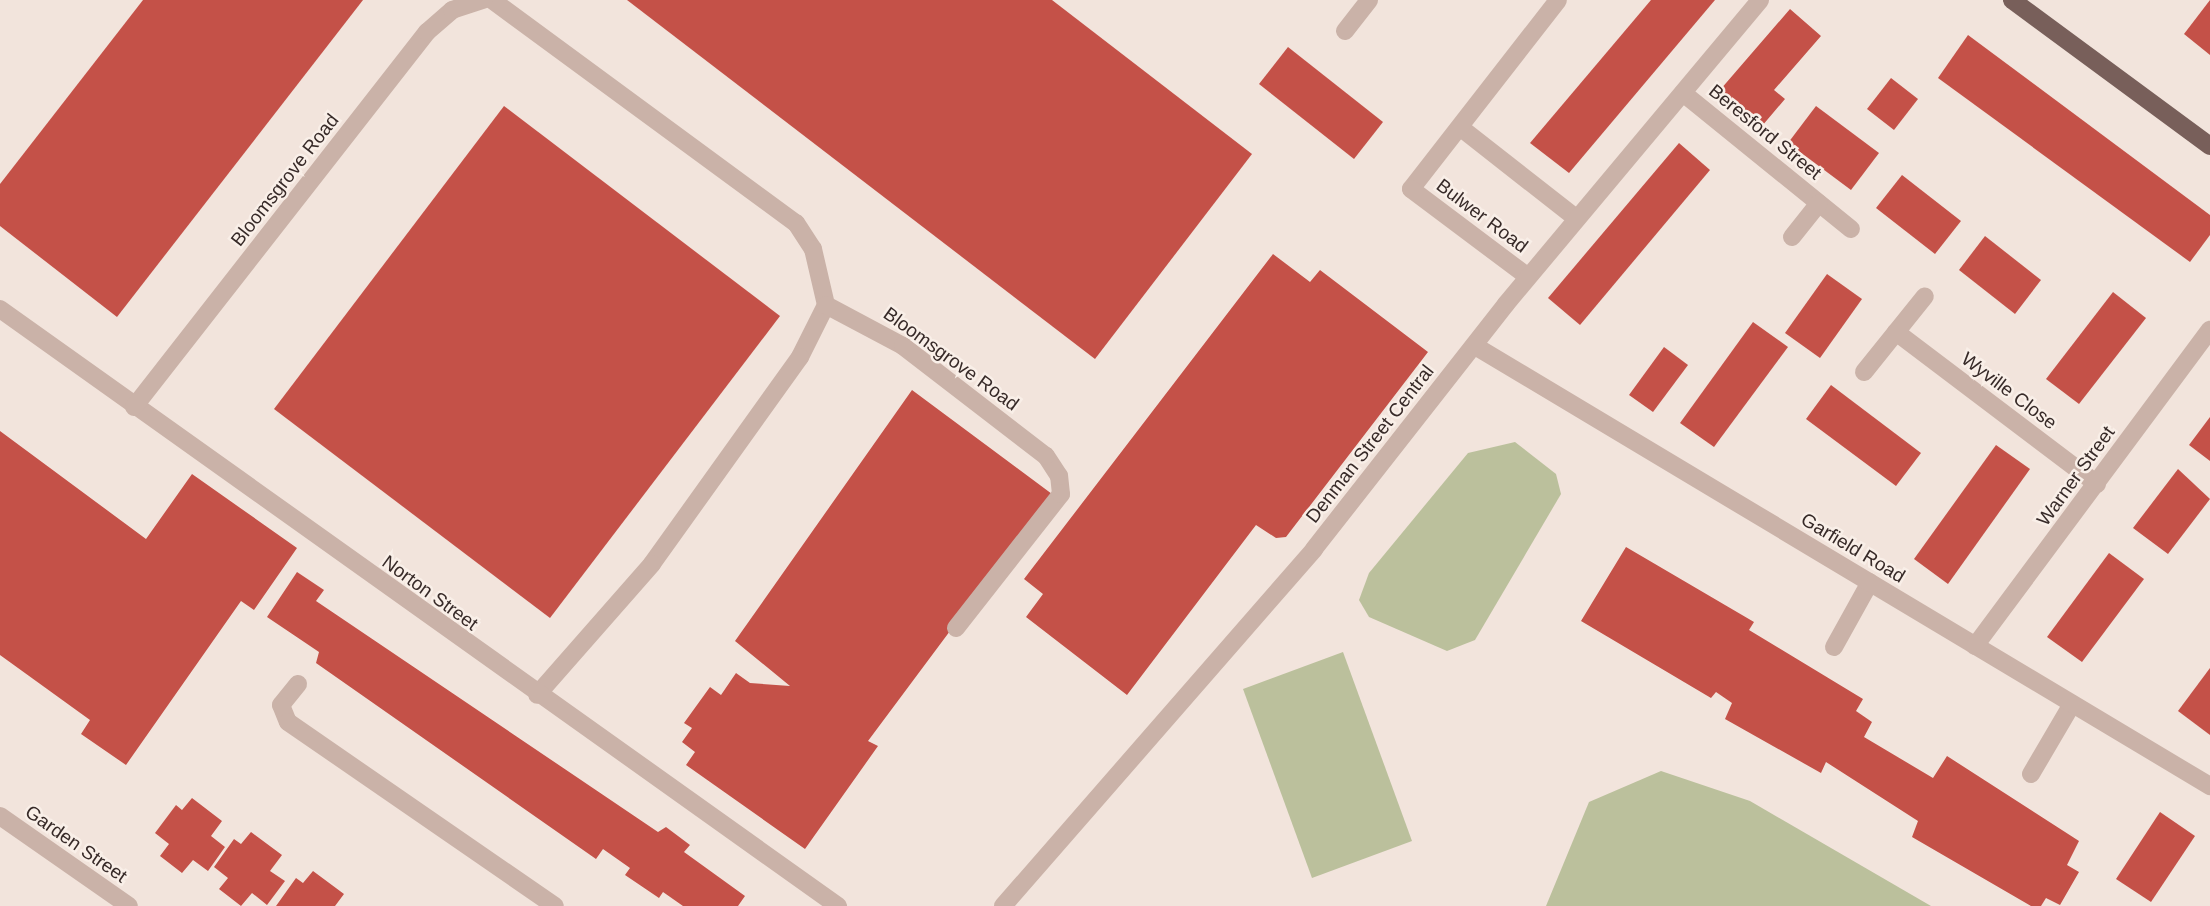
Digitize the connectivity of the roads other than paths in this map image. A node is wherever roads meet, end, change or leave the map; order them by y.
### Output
1 (483, 0) edge
2 (492, 0) edge
3 (1369, 0) edge
4 (1558, 0) edge
5 (1760, 0) edge
6 (2011, 0) edge
7 (1345, 31) dead end
8 (1683, 93) junction
9 (1461, 128) junction
10 (2210, 146) edge
11 (1819, 203) junction
12 (1577, 219) junction
13 (1851, 229) dead end
14 (1792, 237) dead end
15 (1528, 277) junction
16 (1925, 296) dead end
17 (826, 305) junction
18 (0, 309) edge
19 (2210, 330) edge
20 (1896, 332) junction
21 (1475, 346) junction
22 (1864, 372) dead end
23 (134, 407) junction
24 (2097, 484) junction
25 (1870, 582) junction
26 (956, 628) dead end
27 (1975, 646) junction
28 (1834, 647) dead end
29 (298, 684) dead end
30 (537, 695) junction
31 (2072, 704) junction
32 (2031, 774) dead end
33 (2210, 786) edge
34 (0, 816) edge
35 (128, 906) edge
36 (555, 906) edge
37 (838, 906) edge
38 (1003, 906) edge

1 - 23 street, Bloomsgrove Road
2 - 17 street
3 - 7 street
4 - 9 street
5 - 8 street, Denman Street Central
6 - 10 main road
8 - 11 street, Beresford Street
8 - 12 street, Denman Street Central
9 - 12 street
9 - 15 street, Bulwer Road
11 - 13 street, Beresford Street
11 - 14 street, Beresford Street
12 - 15 street, Denman Street Central
15 - 21 street, Denman Street Central
16 - 20 street
17 - 26 street, Bloomsgrove Road
17 - 30 street
18 - 23 street, Norton Street
19 - 24 street, Warner Street
20 - 22 street
20 - 24 street, Wyville Close
21 - 25 street, Garfield Road
21 - 38 street, Denman Street Central
23 - 30 street, Norton Street
24 - 27 street, Warner Street
25 - 27 street, Garfield Road
25 - 28 street
27 - 31 street, Garfield Road
29 - 36 street
30 - 37 street, Norton Street
31 - 32 street
31 - 33 street, Garfield Road
34 - 35 street, Garden Street

